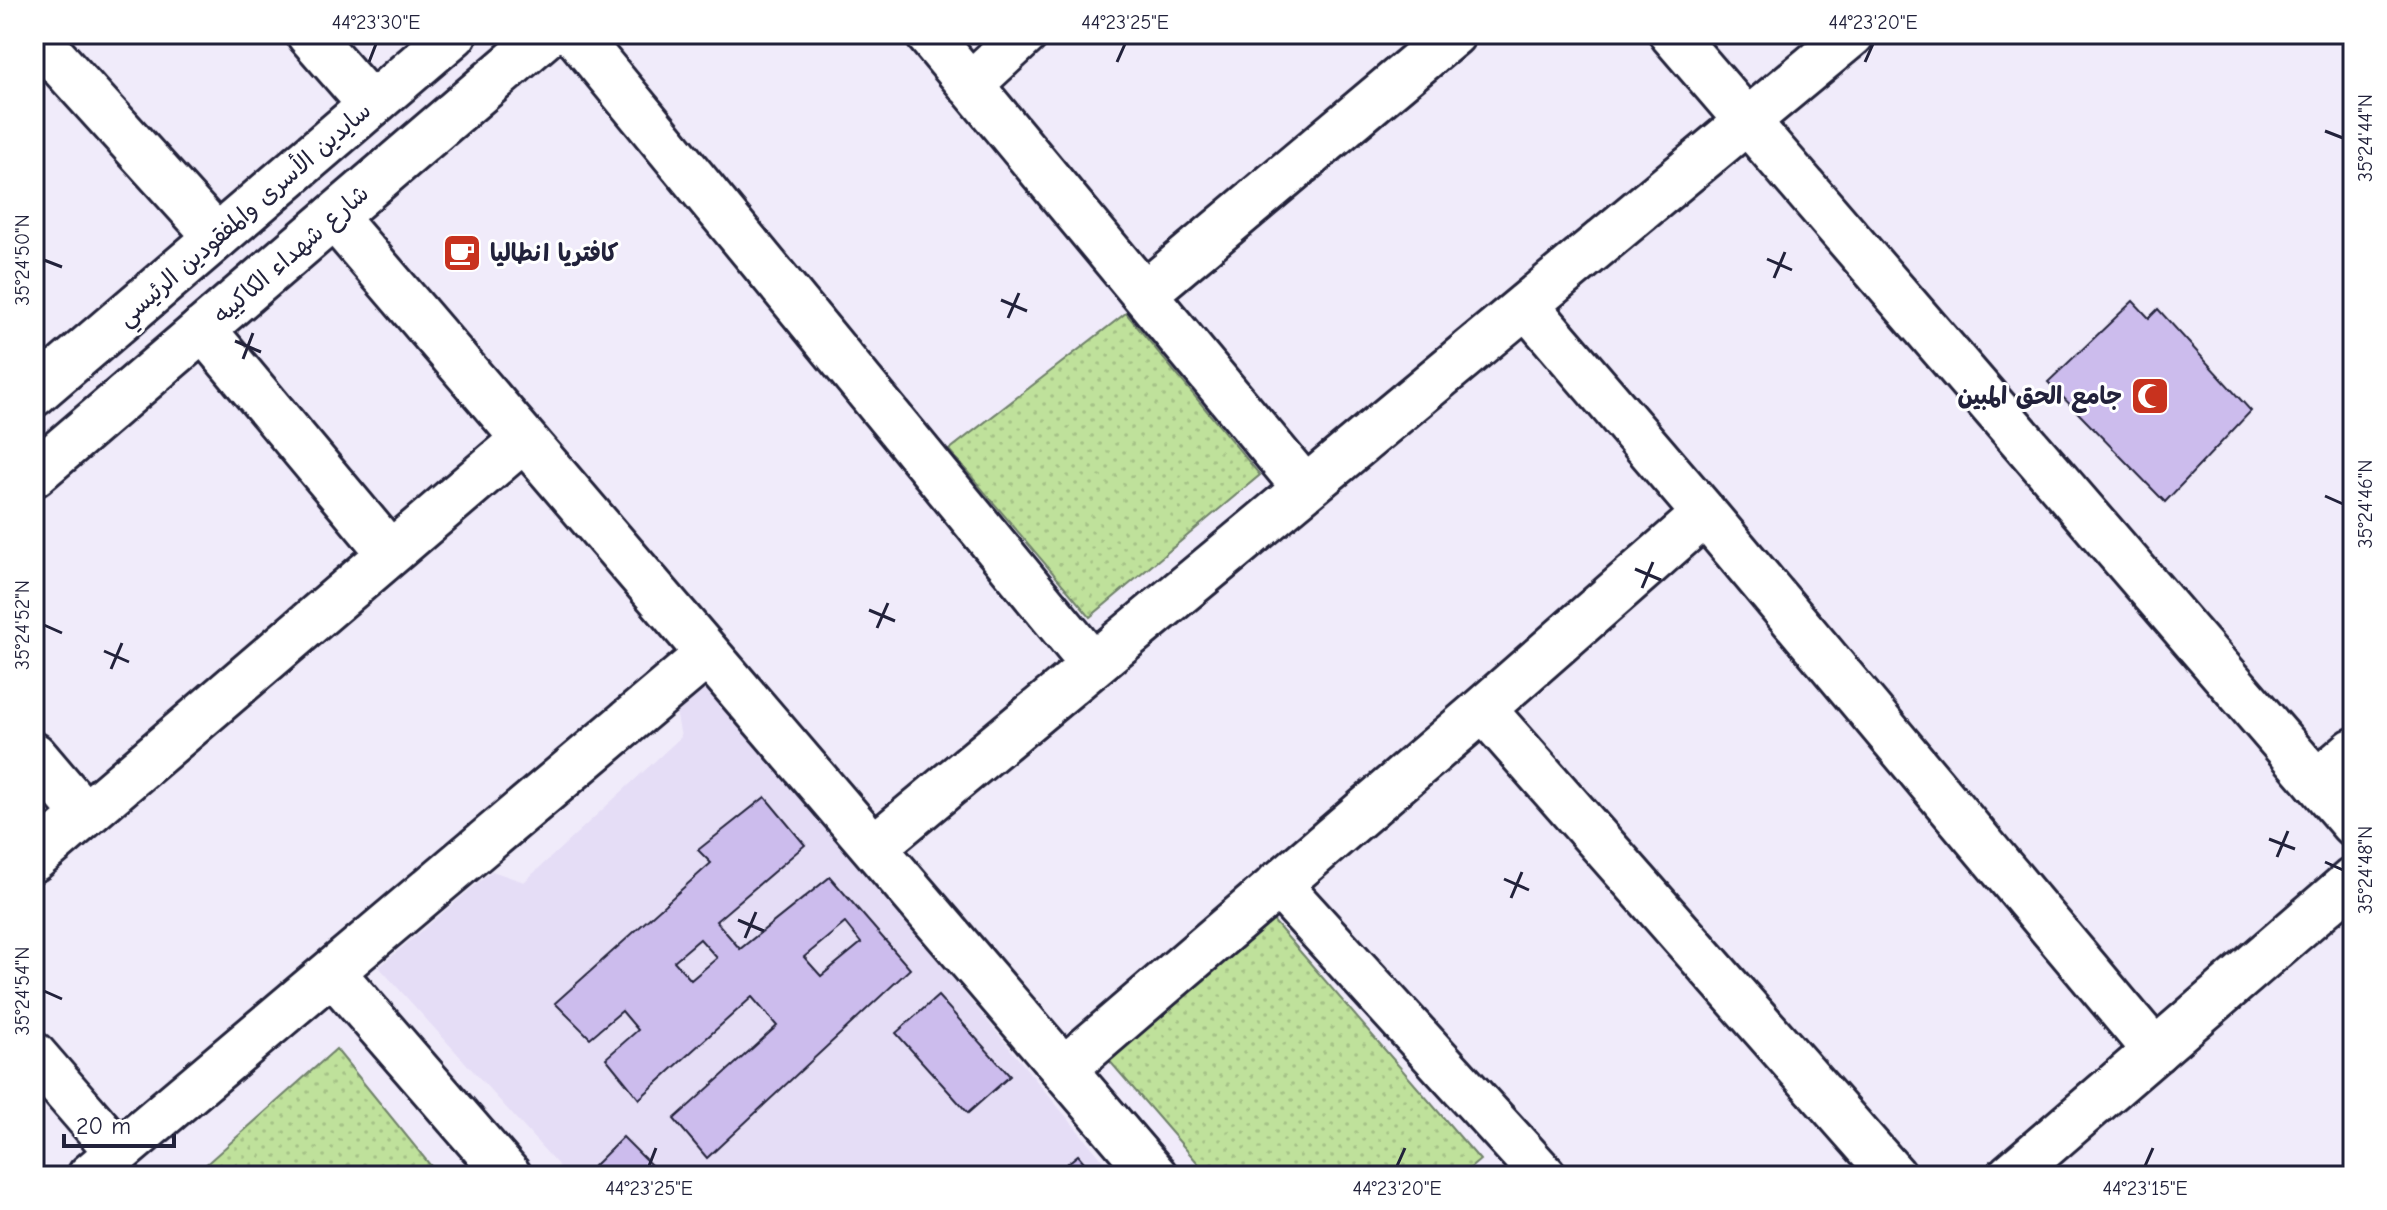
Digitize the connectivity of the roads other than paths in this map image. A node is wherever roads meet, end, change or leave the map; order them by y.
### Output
1 (309, 34) edge
2 (454, 34) edge
3 (547, 34) edge
4 (575, 34) edge
5 (928, 34) edge
6 (1025, 34) edge
7 (1453, 34) edge
8 (1672, 34) edge
9 (1852, 34) edge
10 (34, 35) edge
11 (970, 85) junction
12 (371, 105) junction
13 (1747, 122) junction
14 (334, 217) junction
15 (217, 237) junction
16 (1144, 294) junction
17 (1526, 305) junction
18 (203, 329) junction
19 (39, 380) edge
20 (524, 439) junction
21 (34, 474) edge
22 (1305, 488) junction
23 (1705, 514) junction
24 (390, 553) junction
25 (708, 654) junction
26 (1093, 665) junction
27 (1483, 709) junction
28 (2353, 751) edge
29 (34, 755) edge
30 (2317, 782) junction
31 (85, 815) junction
32 (2353, 824) edge
33 (874, 847) junction
34 (34, 859) edge
35 (2353, 880) edge
36 (1278, 884) junction
37 (332, 972) junction
38 (2155, 1051) junction
39 (34, 1055) edge
40 (1064, 1069) junction
41 (104, 1164) edge
42 (1533, 1172) edge
43 (509, 1176) edge
44 (1155, 1176) edge
45 (1894, 1176) edge
46 (2010, 1176) edge

1 - 12 street
2 - 12 street, سايدين الأسرى والمفقودين الرئيسي
3 - 14 street, شارع شهداء الكاكييه
4 - 26 street
5 - 11 street
6 - 11 street
7 - 16 street
8 - 13 street
9 - 13 street
10 - 15 street
11 - 16 street
12 - 15 street, سايدين الأسرى والمفقودين الرئيسي
13 - 17 street
13 - 30 street
14 - 18 street, شارع شهداء الكاكييه
14 - 20 street
15 - 19 street, سايدين الأسرى والمفقودين الرئيسي
16 - 22 street
17 - 22 street
17 - 23 street
18 - 21 street, شارع شهداء الكاكييه
18 - 24 street
20 - 24 street
20 - 25 street
22 - 26 street
23 - 27 street
23 - 38 street
24 - 31 street
25 - 33 street
25 - 37 street
26 - 33 street
27 - 36 street
27 - 45 street
28 - 30 street
29 - 31 street
30 - 32 street
31 - 34 street
33 - 40 street
35 - 38 street
36 - 40 street
36 - 42 street
37 - 41 street
37 - 43 street
38 - 46 street
39 - 41 street
40 - 44 street

